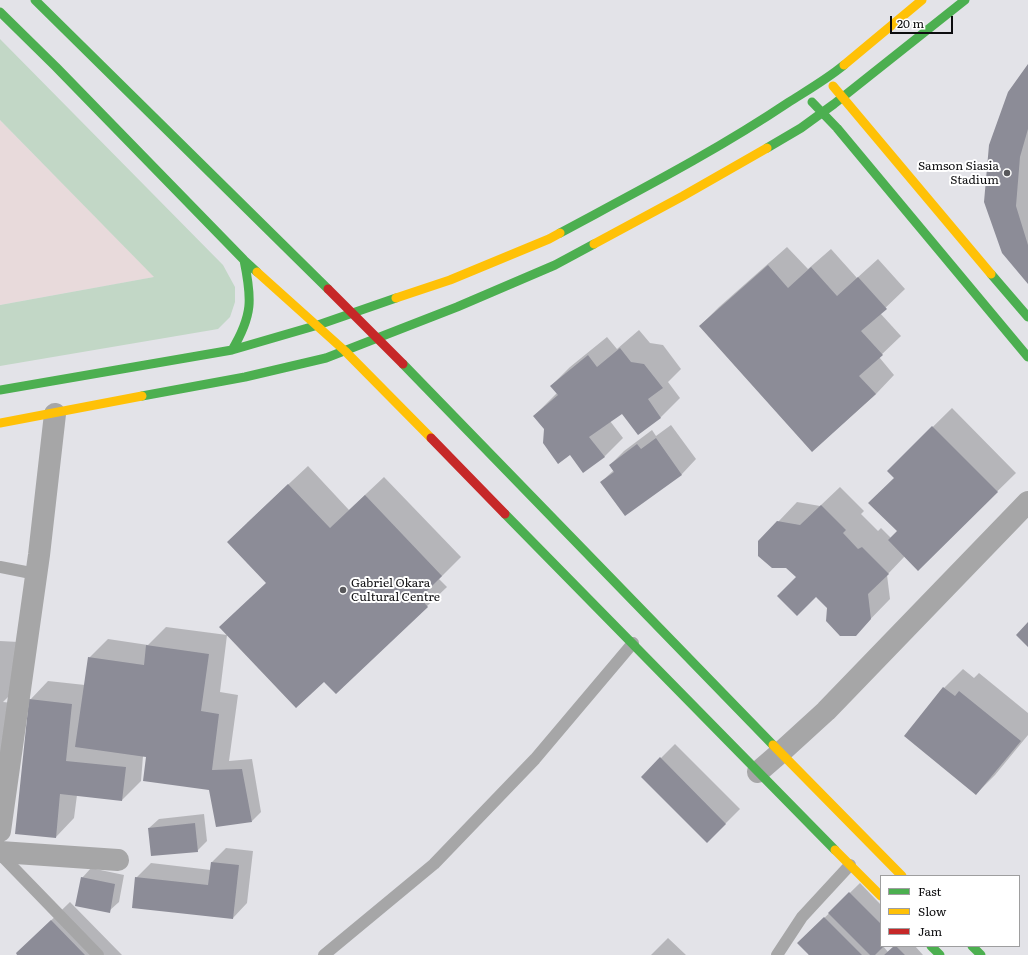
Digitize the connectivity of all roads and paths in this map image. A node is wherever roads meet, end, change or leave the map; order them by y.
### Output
1 (35, 0) edge
2 (922, 0) edge
3 (965, 0) edge
4 (0, 12) edge
5 (828, 78) junction
6 (803, 93) junction
7 (842, 98) junction
8 (822, 113) junction
9 (244, 260) junction
10 (352, 313) junction
11 (1028, 317) edge
12 (318, 325) junction
13 (377, 338) junction
14 (232, 350) junction
15 (345, 351) junction
16 (1028, 357) edge
17 (0, 390) edge
18 (56, 414) junction
19 (0, 423) edge
20 (1028, 502) edge
21 (0, 567) edge
22 (36, 574) junction
23 (634, 643) junction
24 (780, 753) junction
25 (758, 772) junction
26 (0, 831) edge
27 (0, 853) edge
28 (118, 860) dead end
29 (850, 865) junction
30 (901, 875) edge
31 (880, 895) edge
32 (932, 947) edge
33 (973, 947) edge
34 (98, 955) edge
35 (324, 955) edge
36 (777, 955) edge
37 (940, 955) edge
38 (981, 955) edge

1 - 10 street
2 - 5 street
3 - 7 street
4 - 9 street
5 - 6 street
5 - 7 street
6 - 8 street
6 - 10 street
7 - 8 street
7 - 11 street
8 - 13 street
8 - 16 street
9 - 12 street
9 - 14 street
10 - 12 street
10 - 13 street
12 - 14 street
12 - 15 street
13 - 15 street
13 - 24 street
14 - 17 street
15 - 18 street
15 - 23 street
18 - 19 street
18 - 22 street
20 - 24 street
21 - 22 lane
22 - 26 street
23 - 25 street
23 - 35 lane
24 - 25 street
24 - 30 street
25 - 29 street
27 - 28 street
27 - 34 lane
29 - 31 street
29 - 36 lane
32 - 37 street
33 - 38 street

